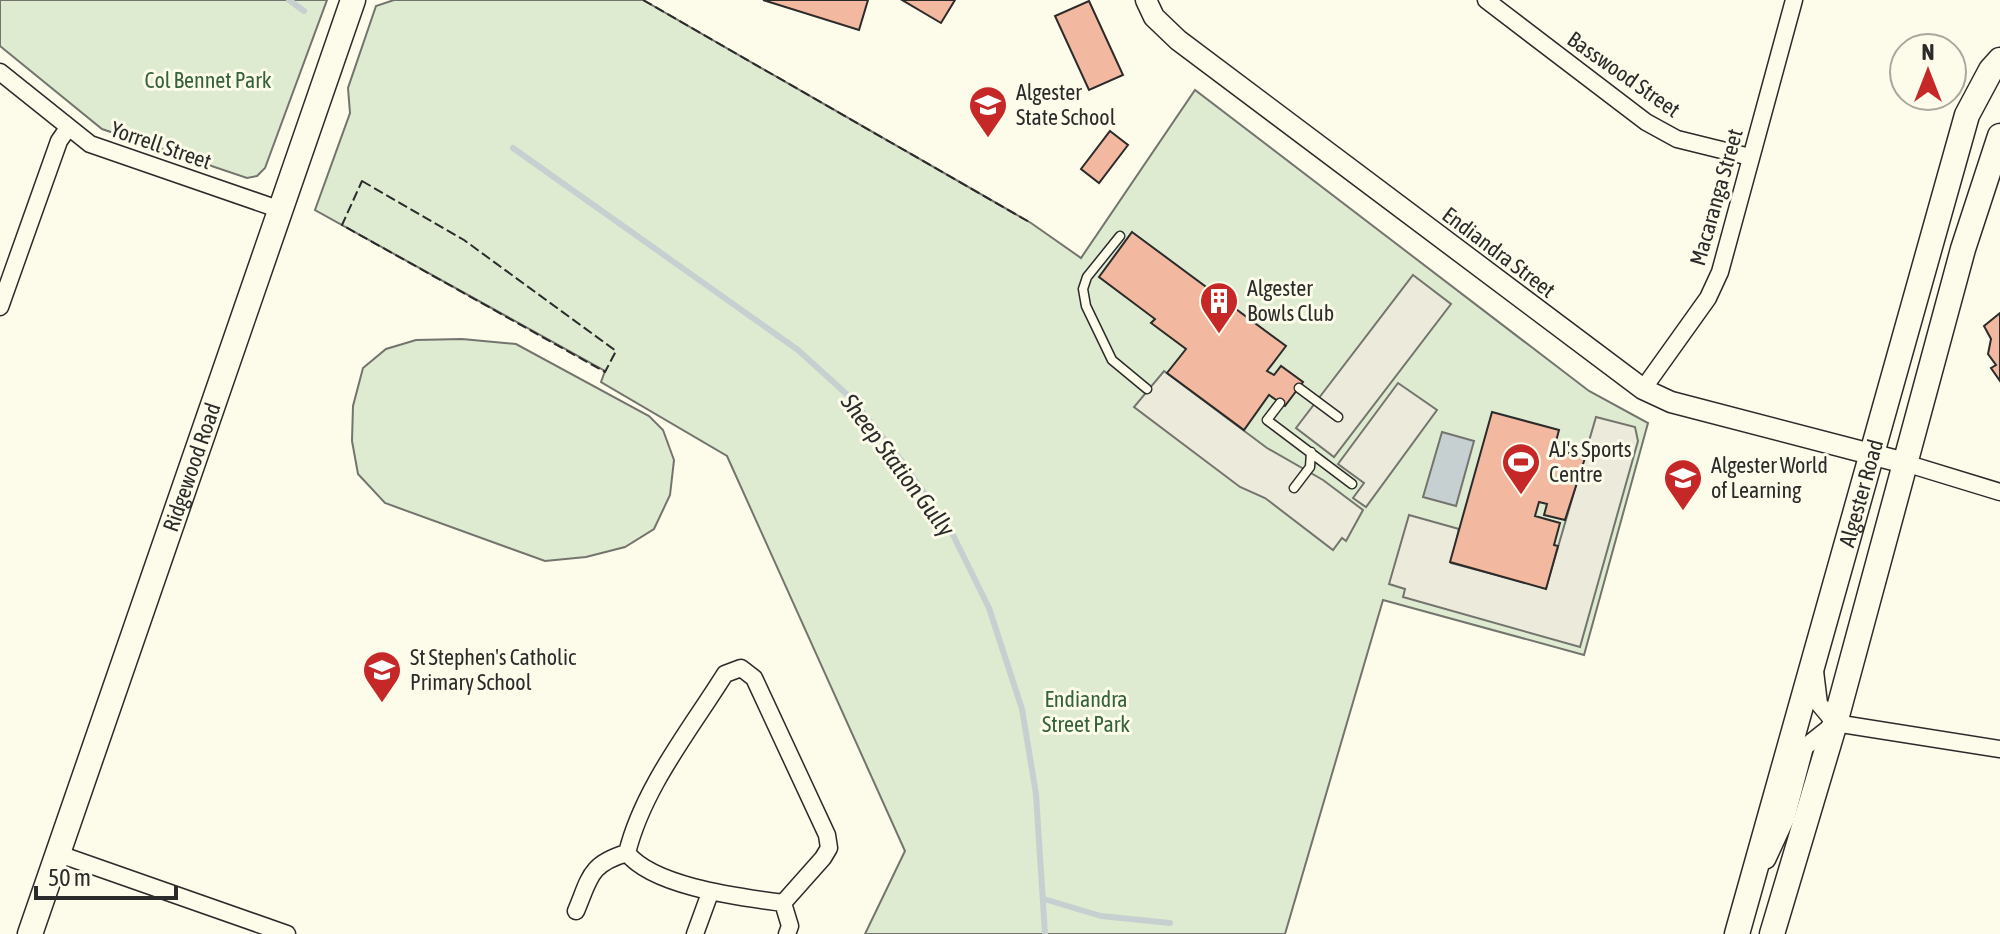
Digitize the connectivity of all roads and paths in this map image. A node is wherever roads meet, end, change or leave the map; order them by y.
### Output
1 (353, 0) edge
2 (1146, 0) edge
3 (1794, 0) edge
4 (1493, 2) edge
5 (2000, 60) edge
6 (0, 72) edge
7 (68, 128) junction
8 (2000, 136) edge
9 (1750, 157) junction
10 (281, 210) junction
11 (1120, 236) dead end
12 (0, 307) edge
13 (1299, 388) dead end
14 (1147, 389) dead end
15 (1643, 389) junction
16 (1280, 403) dead end
17 (1338, 417) dead end
18 (1311, 452) junction
19 (1873, 456) junction
20 (1905, 463) junction
21 (1352, 484) dead end
22 (1294, 488) dead end
23 (2000, 492) edge
24 (1814, 662) junction
25 (1835, 723) junction
26 (2000, 749) edge
27 (627, 853) junction
28 (59, 854) junction
29 (710, 893) junction
30 (783, 903) junction
31 (576, 911) dead end
32 (1740, 922) edge
33 (263, 930) edge
34 (30, 934) edge
35 (287, 934) edge
36 (695, 934) edge
37 (787, 934) edge
38 (1772, 934) edge

1 - 10 main road, Ridgewood Road
2 - 15 street, Endiandra Street
3 - 9 street, Macaranga Street
4 - 9 street, Basswood Street
5 - 19 main road, Algester Road
6 - 7 street, Yorrell Street
7 - 10 street, Yorrell Street
7 - 12 street
8 - 20 main road, Algester Road
9 - 15 street, Macaranga Street
10 - 28 main road, Ridgewood Road
11 - 14 lane
13 - 17 lane
15 - 19 street, Endiandra Street
16 - 18 lane
18 - 21 lane
18 - 22 lane
19 - 20 street, Endiandra Street
19 - 24 main road, Algester Road
20 - 23 street
20 - 25 main road, Algester Road
24 - 25 street
24 - 32 main road, Algester Road
25 - 26 street
25 - 32 street
25 - 38 main road, Algester Road
27 - 29 street
27 - 30 street
27 - 31 street
28 - 33 street
28 - 34 main road, Ridgewood Road
29 - 30 street
29 - 36 street
30 - 37 street
33 - 35 street

